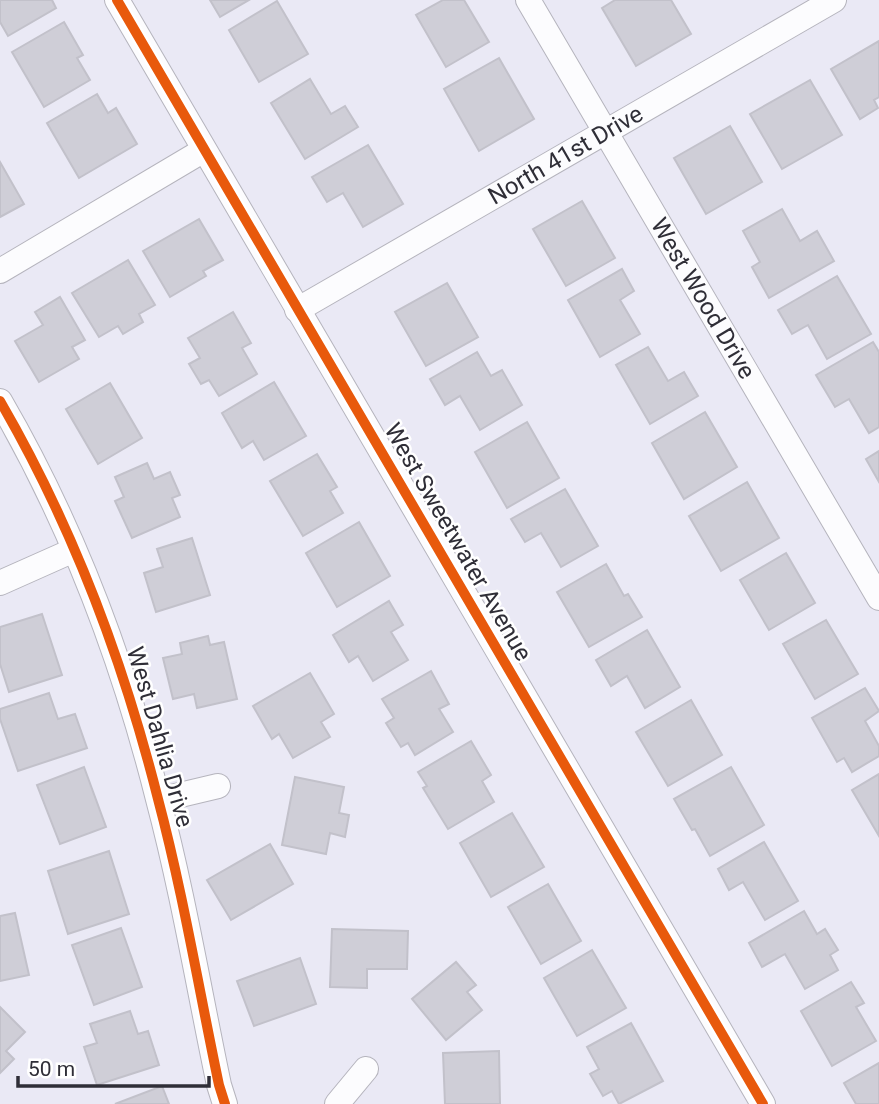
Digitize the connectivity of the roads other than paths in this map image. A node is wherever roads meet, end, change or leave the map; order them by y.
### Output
1 (117, 0) edge
2 (528, 0) edge
3 (834, 0) edge
4 (606, 132) junction
5 (204, 150) junction
6 (0, 271) edge
7 (298, 310) junction
8 (0, 401) edge
9 (74, 550) junction
10 (0, 583) edge
11 (879, 598) edge
12 (218, 786) dead end
13 (159, 800) junction
14 (366, 1069) dead end
15 (225, 1104) edge
16 (337, 1104) edge
17 (763, 1104) edge

1 - 5 street, West Sweetwater Avenue
2 - 4 street, West Wood Drive
3 - 4 street, North 41st Drive
4 - 7 street, North 41st Drive
4 - 11 street, West Wood Drive
5 - 6 street
5 - 7 street, West Sweetwater Avenue
7 - 17 street, West Sweetwater Avenue
8 - 9 street, West Dahlia Drive
9 - 10 street
9 - 13 street, West Dahlia Drive
12 - 13 street, West Dahlia Drive
13 - 15 street, West Dahlia Drive
14 - 16 street

